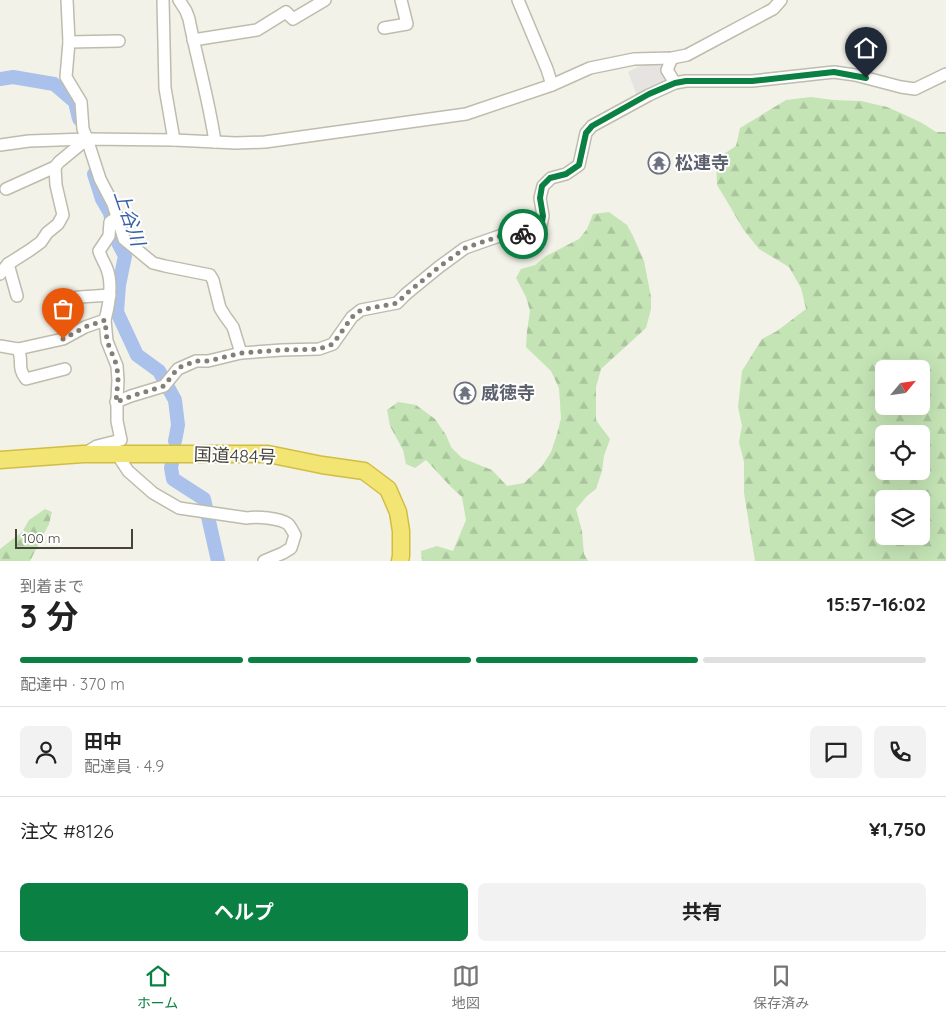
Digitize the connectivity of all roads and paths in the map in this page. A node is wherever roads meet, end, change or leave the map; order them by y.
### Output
1 (68, 0) edge
2 (162, 0) edge
3 (179, 0) edge
4 (325, 0) edge
5 (401, 0) edge
6 (518, 0) edge
7 (781, 0) edge
8 (384, 28) dead end
9 (193, 40) junction
10 (119, 41) dead end
11 (69, 42) junction
12 (672, 58) junction
13 (946, 74) edge
14 (675, 83) junction
15 (552, 85) junction
16 (87, 139) junction
17 (174, 140) junction
18 (215, 142) junction
19 (0, 145) edge
20 (55, 167) junction
21 (6, 189) dead end
22 (118, 217) junction
23 (4, 267) edge
24 (110, 295) junction
25 (17, 296) dead end
26 (60, 300) dead end
27 (105, 320) junction
28 (0, 346) edge
29 (18, 349) junction
30 (241, 353) junction
31 (65, 369) dead end
32 (116, 402) junction
33 (82, 454) junction
34 (117, 454) junction
35 (0, 460) edge
36 (264, 561) edge
37 (400, 561) edge

1 - 11 street
2 - 17 street
3 - 9 street
4 - 9 street
5 - 8 street
6 - 15 street
7 - 12 street
9 - 18 street
10 - 11 street
11 - 16 street
12 - 14 street
12 - 15 street
13 - 14 street
14 - 30 street
15 - 18 street
16 - 17 street
16 - 19 street
16 - 20 street
16 - 22 street
17 - 18 street
20 - 21 street
20 - 23 street
22 - 24 street
22 - 30 street
23 - 25 street
24 - 26 street
24 - 27 street
27 - 29 street
27 - 32 street
28 - 29 street
29 - 31 street
30 - 32 street
32 - 33 street
33 - 34 highway, 国道484号
33 - 35 highway, 国道484号
34 - 36 street
34 - 37 highway, 国道484号

